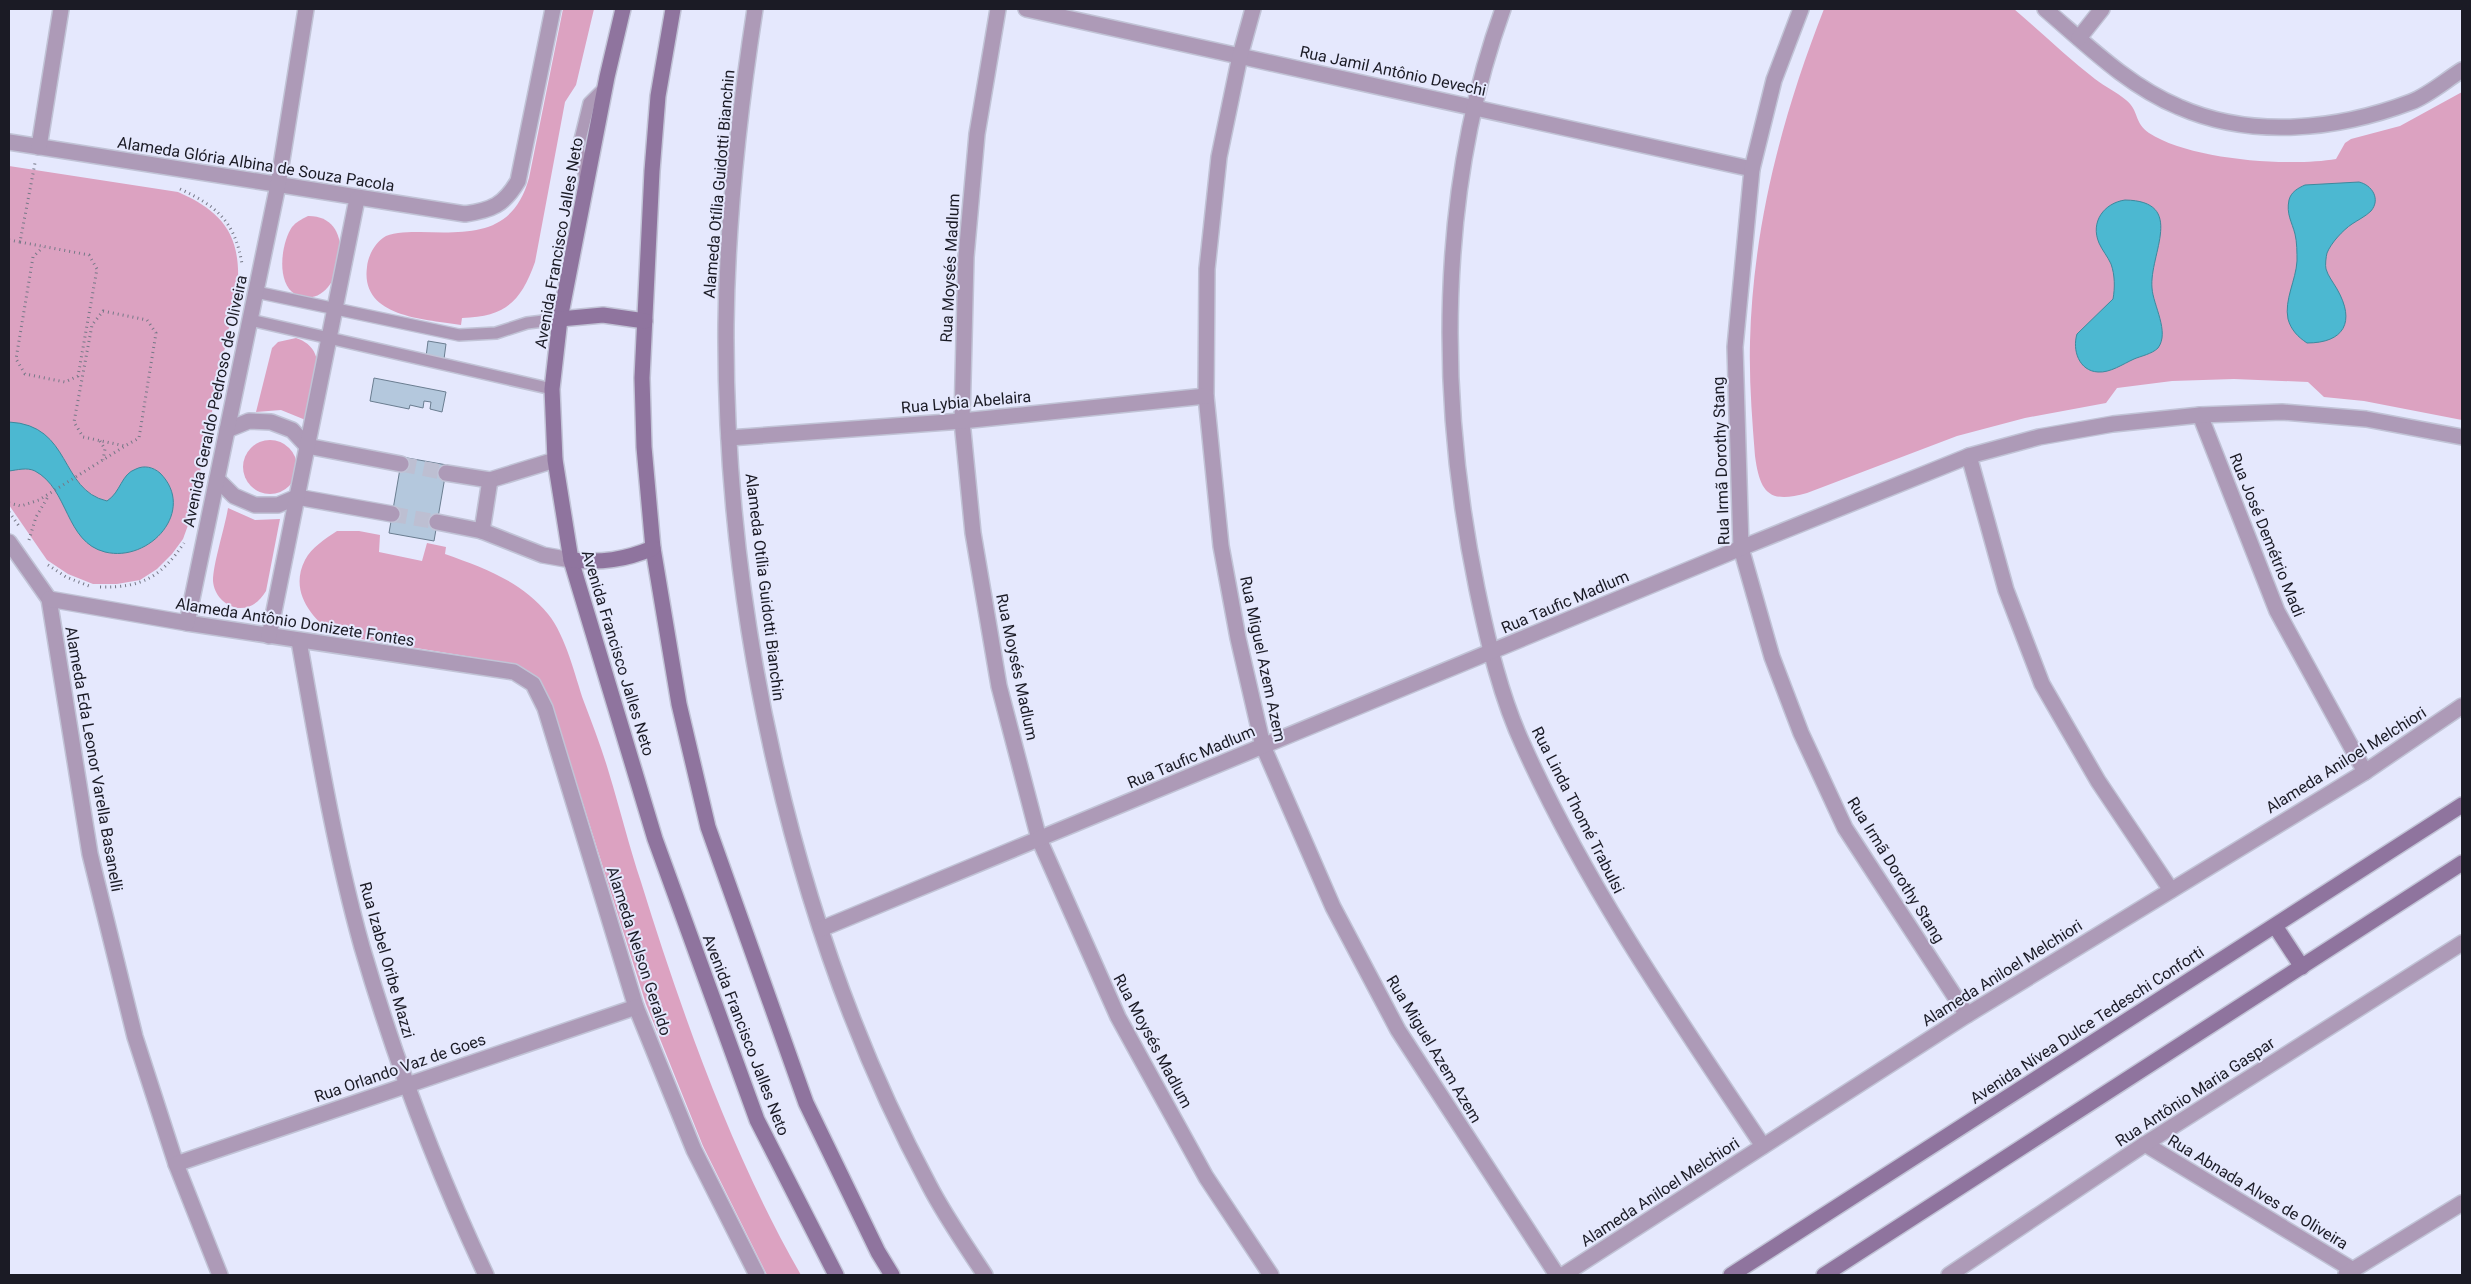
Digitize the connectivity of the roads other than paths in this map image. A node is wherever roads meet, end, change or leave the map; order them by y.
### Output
1 (61, 9) edge
2 (306, 9) edge
3 (553, 9) edge
4 (623, 9) edge
5 (673, 9) edge
6 (755, 9) edge
7 (998, 9) edge
8 (1026, 9) edge
9 (1253, 9) edge
10 (1503, 9) edge
11 (1801, 9) edge
12 (2045, 9) edge
13 (2102, 9) edge
14 (2079, 38) junction
15 (1240, 56) junction
16 (2462, 70) edge
17 (1474, 107) junction
18 (9, 142) edge
19 (39, 147) junction
20 (1752, 170) junction
21 (278, 185) junction
22 (357, 199) junction
23 (256, 292) junction
24 (335, 308) junction
25 (560, 319) junction
26 (250, 320) junction
27 (645, 321) junction
28 (329, 338) junction
29 (552, 389) junction
30 (1206, 396) junction
31 (2200, 415) junction
32 (962, 421) junction
33 (227, 430) junction
34 (2462, 437) edge
35 (728, 438) junction
36 (307, 446) junction
37 (1968, 456) junction
38 (555, 460) junction
39 (401, 464) tunnel mouth
40 (446, 473) tunnel mouth
41 (217, 479) junction
42 (490, 480) junction
43 (297, 497) junction
44 (392, 514) tunnel mouth
45 (437, 522) tunnel mouth
46 (482, 531) junction
47 (9, 542) edge
48 (653, 548) junction
49 (1741, 548) junction
50 (570, 560) junction
51 (49, 599) junction
52 (187, 623) junction
53 (269, 636) junction
54 (299, 641) junction
55 (1490, 652) junction
56 (533, 684) joint
57 (2462, 706) edge
58 (1263, 746) junction
59 (2365, 772) junction
60 (2462, 805) edge
61 (1039, 839) junction
62 (2462, 863) edge
63 (2171, 890) junction
64 (2275, 926) junction
65 (821, 929) junction
66 (2462, 943) edge
67 (2302, 967) junction
68 (636, 1007) junction
69 (1967, 1015) junction
70 (405, 1085) junction
71 (2145, 1144) junction
72 (1763, 1146) junction
73 (176, 1164) junction
74 (2462, 1203) edge
75 (2349, 1272) edge
76 (220, 1275) edge
77 (486, 1275) edge
78 (757, 1275) edge
79 (836, 1275) edge
80 (892, 1275) edge
81 (984, 1275) edge
82 (1270, 1275) edge
83 (1557, 1275) edge
84 (1563, 1275) edge
85 (1731, 1275) edge
86 (1824, 1275) edge
87 (1949, 1275) edge

1 - 19 street
2 - 21 street, Avenida Geraldo Pedroso de Oliveira
3 - 22 street, Alameda Glória Albina de Souza Pacola
4 - 25 street, Avenida Francisco Jalles Neto
5 - 27 street, Avenida Francisco Jalles Neto
6 - 35 street, Alameda Otília Guidotti Bianchin
7 - 32 street, Rua Moysés Madlum
8 - 15 street, Rua Jamil Antônio Devechi
9 - 15 street, Rua Miguel Azem Azem
10 - 17 street, Rua Linda Thomé Trabulsi
11 - 20 street, Rua Irmã Dorothy Stang
12 - 14 street
13 - 14 street
14 - 16 street
15 - 17 street, Rua Jamil Antônio Devechi
15 - 30 street, Rua Miguel Azem Azem
17 - 20 street, Rua Jamil Antônio Devechi
17 - 55 street, Rua Linda Thomé Trabulsi
18 - 19 street, Alameda Glória Albina de Souza Pacola
19 - 21 street, Alameda Glória Albina de Souza Pacola
20 - 49 street, Rua Irmã Dorothy Stang
21 - 22 street, Alameda Glória Albina de Souza Pacola
21 - 23 street, Avenida Geraldo Pedroso de Oliveira
22 - 24 street
23 - 24 lane
23 - 26 street, Avenida Geraldo Pedroso de Oliveira
24 - 25 lane
24 - 28 street
25 - 27 street
25 - 29 street, Avenida Francisco Jalles Neto
26 - 28 lane
26 - 33 street, Avenida Geraldo Pedroso de Oliveira
27 - 48 street, Avenida Francisco Jalles Neto
28 - 29 lane
28 - 36 street
29 - 38 street, Avenida Francisco Jalles Neto
30 - 32 street, Rua Lybia Abelaira
30 - 58 street, Rua Miguel Azem Azem
31 - 34 street, Rua Taufic Madlum
31 - 37 street, Rua Taufic Madlum
31 - 59 street, Rua José Demétrio Madi
32 - 35 street, Rua Lybia Abelaira
32 - 61 street, Rua Moysés Madlum
33 - 36 street
33 - 41 street, Avenida Geraldo Pedroso de Oliveira
35 - 65 street, Alameda Otília Guidotti Bianchin
36 - 39 street
36 - 43 street
37 - 49 street, Rua Taufic Madlum
37 - 63 street
38 - 42 street
38 - 50 street, Avenida Francisco Jalles Neto
40 - 42 street
41 - 43 street
41 - 52 street, Avenida Geraldo Pedroso de Oliveira
42 - 46 street
43 - 44 street
43 - 53 street
45 - 46 street
46 - 50 street
47 - 51 street, Alameda Eda Leonor Varella Basanelli
48 - 50 street
48 - 80 street, Avenida Francisco Jalles Neto
49 - 55 street, Rua Taufic Madlum
49 - 69 street, Rua Irmã Dorothy Stang
50 - 79 street, Avenida Francisco Jalles Neto
51 - 52 street, Alameda Antônio Donizete Fontes
51 - 73 street, Alameda Eda Leonor Varella Basanelli
52 - 53 street, Alameda Antônio Donizete Fontes
53 - 54 street, Alameda Antônio Donizete Fontes
54 - 56 street, Alameda Antônio Donizete Fontes
54 - 70 street, Rua Izabel Oribe Mazzi
55 - 58 street, Rua Taufic Madlum
55 - 72 street, Rua Linda Thomé Trabulsi
56 - 68 street, Alameda Nelson Geraldo
57 - 59 street, Alameda Aniloel Melchiori
58 - 61 street, Rua Taufic Madlum
58 - 83 street, Rua Miguel Azem Azem
59 - 63 street, Alameda Aniloel Melchiori
60 - 64 street, Avenida Nívea Dulce Tedeschi Conforti
61 - 65 street, Rua Taufic Madlum
61 - 82 street, Rua Moysés Madlum
62 - 67 street
63 - 69 street, Alameda Aniloel Melchiori
64 - 67 street
64 - 85 street, Avenida Nívea Dulce Tedeschi Conforti
65 - 81 street, Alameda Otília Guidotti Bianchin
66 - 71 street, Rua Antônio Maria Gaspar
67 - 86 street
68 - 70 street, Rua Orlando Vaz de Goes
68 - 78 street, Alameda Nelson Geraldo
69 - 72 street, Alameda Aniloel Melchiori
70 - 73 street, Rua Orlando Vaz de Goes
70 - 77 street, Rua Izabel Oribe Mazzi
71 - 75 street, Rua Abnada Alves de Oliveira
71 - 87 street, Rua Antônio Maria Gaspar
72 - 84 street, Alameda Aniloel Melchiori
73 - 76 street, Alameda Eda Leonor Varella Basanelli
74 - 75 street

